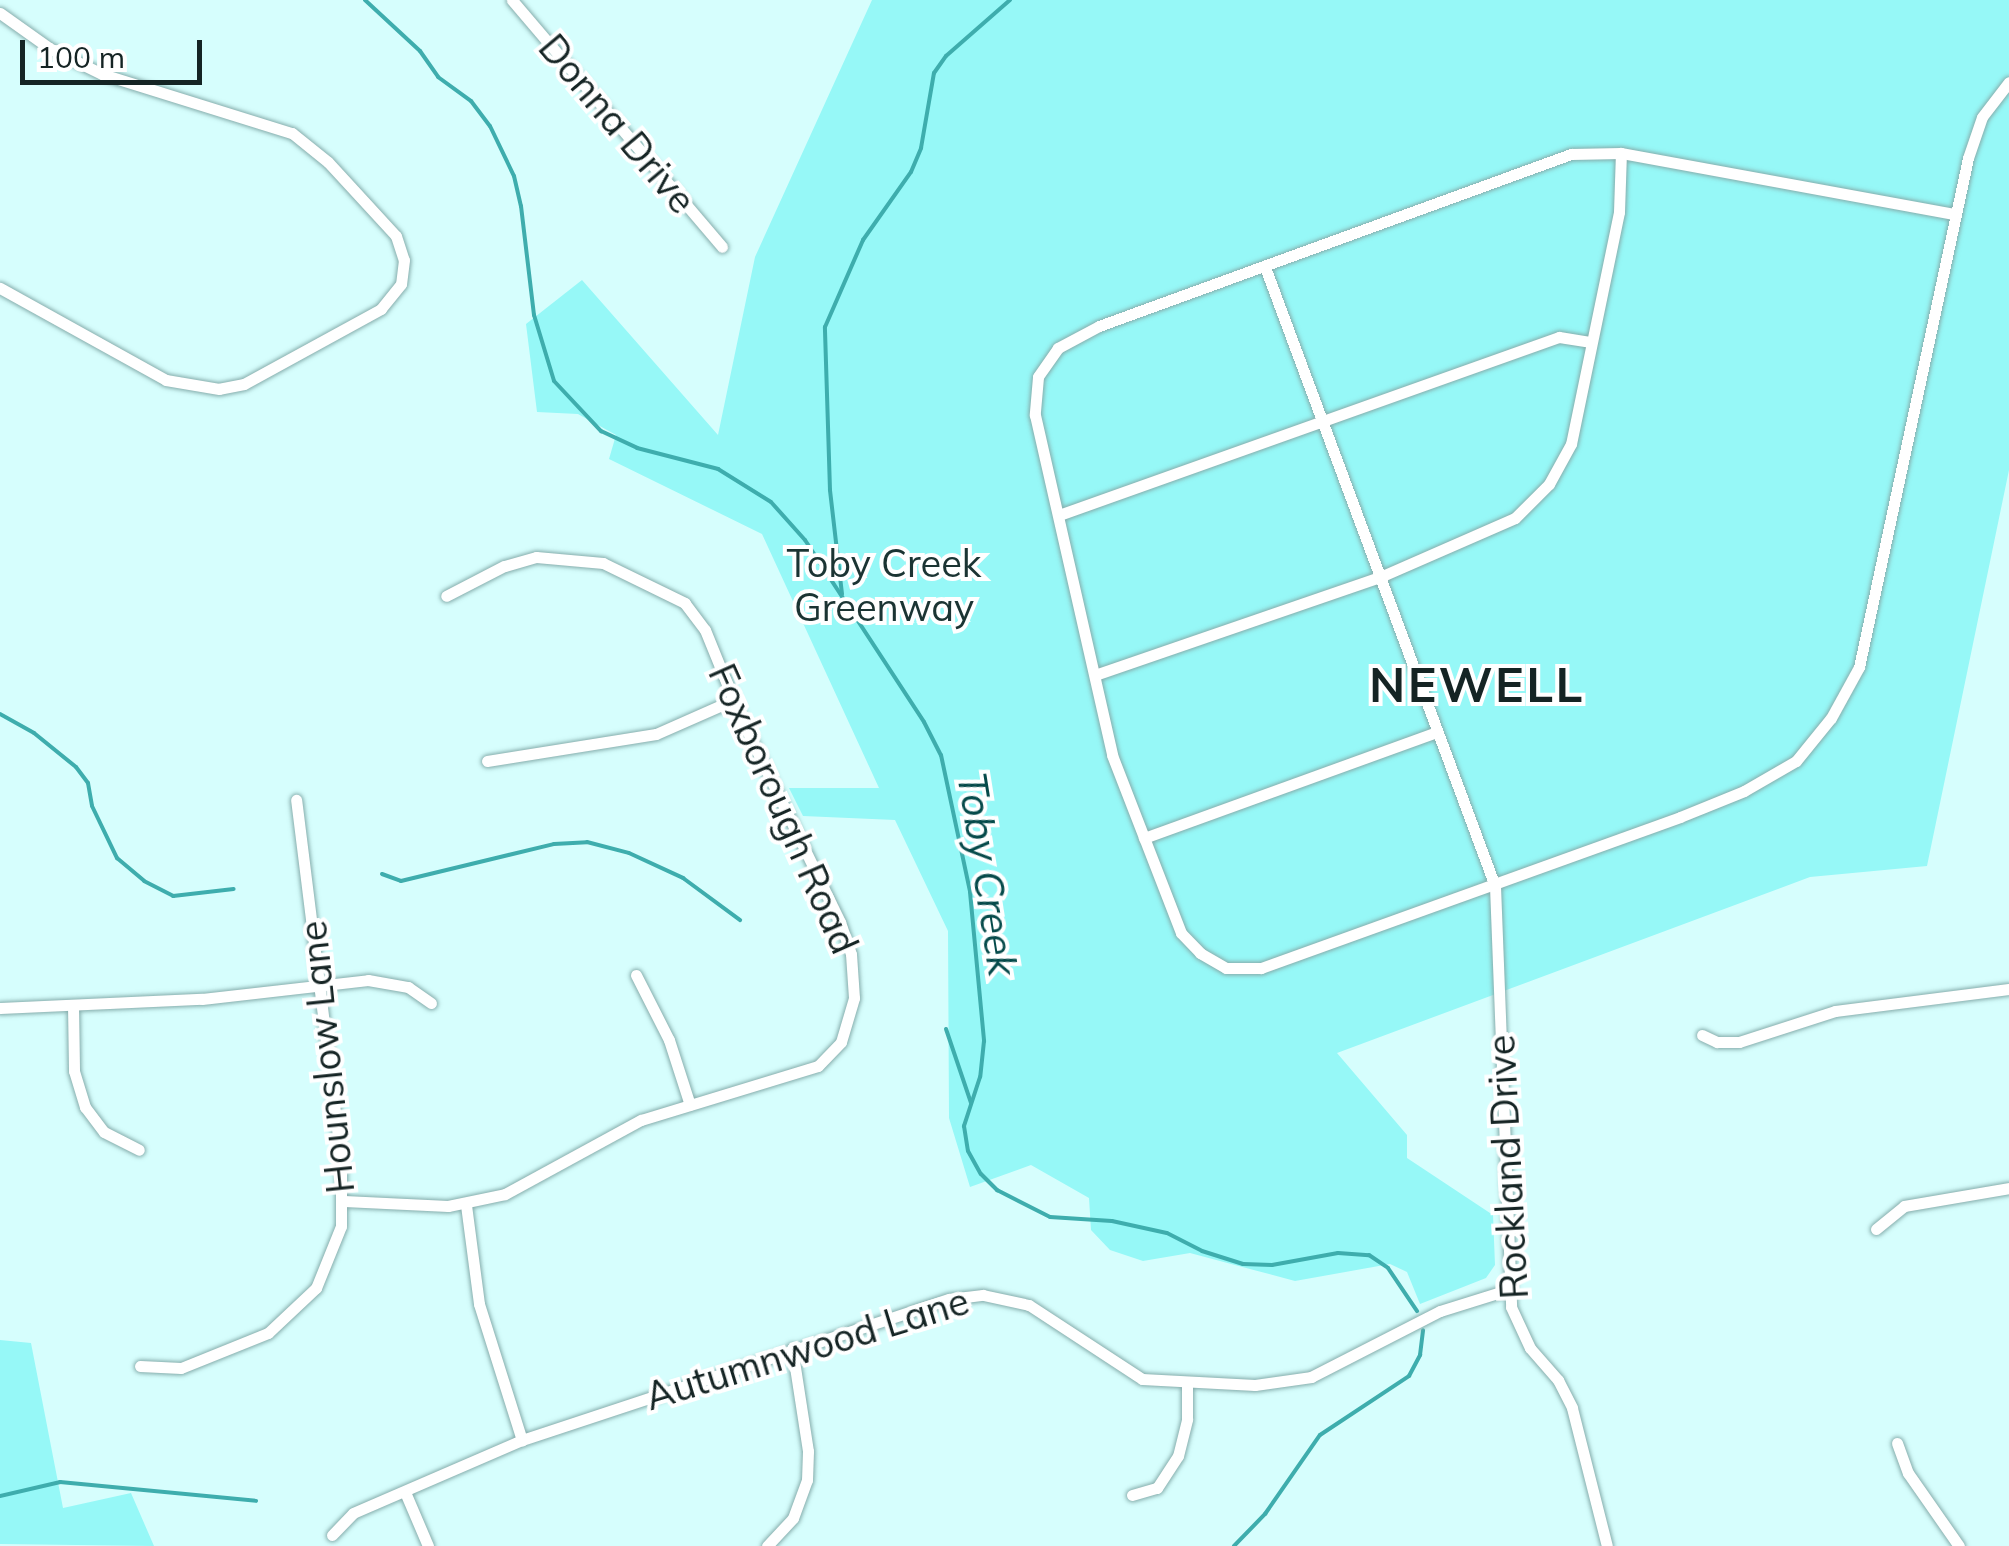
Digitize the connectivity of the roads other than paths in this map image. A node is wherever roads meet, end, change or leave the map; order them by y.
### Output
1 (512, 0) edge
2 (0, 14) edge
3 (2009, 82) edge
4 (1621, 153) junction
5 (1954, 214) junction
6 (722, 247) dead end
7 (1265, 266) junction
8 (0, 288) edge
9 (1590, 342) junction
10 (1322, 420) junction
11 (1058, 516) junction
12 (1380, 578) junction
13 (446, 596) dead end
14 (1095, 675) junction
15 (733, 700) junction
16 (1437, 732) junction
17 (487, 761) dead end
18 (296, 800) dead end
19 (1144, 838) junction
20 (1494, 886) junction
21 (636, 975) dead end
22 (320, 986) junction
23 (2009, 990) edge
24 (431, 1003) dead end
25 (73, 1005) junction
26 (0, 1008) edge
27 (1702, 1035) dead end
28 (690, 1105) junction
29 (139, 1150) dead end
30 (2009, 1188) edge
31 (344, 1201) junction
32 (466, 1205) junction
33 (1876, 1228) dead end
34 (1510, 1289) junction
35 (792, 1348) junction
36 (140, 1366) dead end
37 (1187, 1384) junction
38 (522, 1440) junction
39 (1897, 1443) dead end
40 (405, 1492) junction
41 (1132, 1496) dead end
42 (332, 1535) dead end
43 (428, 1546) edge
44 (766, 1546) edge
45 (1606, 1546) edge
46 (1959, 1546) edge

1 - 6 street, Donna Drive
2 - 8 street
3 - 5 street
4 - 5 street
4 - 7 street
4 - 9 street
5 - 20 street
7 - 10 street, Rockland Drive
7 - 11 street
9 - 10 street
9 - 12 street
10 - 11 street
10 - 12 street, Rockland Drive
11 - 14 street
12 - 14 street
12 - 16 street, Rockland Drive
13 - 15 street, Foxborough Road
14 - 19 street
15 - 17 street
15 - 28 street, Foxborough Road
16 - 19 street
16 - 20 street, Rockland Drive
18 - 22 street, Hounslow Lane
19 - 20 street
20 - 34 street, Rockland Drive
21 - 28 street
22 - 24 street
22 - 25 street
22 - 31 street, Hounslow Lane
23 - 27 street
25 - 26 street
25 - 29 street
28 - 32 street, Foxborough Road
30 - 33 street
31 - 32 street, Foxborough Road
31 - 36 street, Hounslow Lane
32 - 38 street
34 - 37 street, Autumnwood Lane
34 - 45 street, Rockland Drive
35 - 37 street, Autumnwood Lane
35 - 38 street, Autumnwood Lane
35 - 44 street
37 - 41 street
38 - 40 street, Autumnwood Lane
39 - 46 street
40 - 42 street, Autumnwood Lane
40 - 43 street

